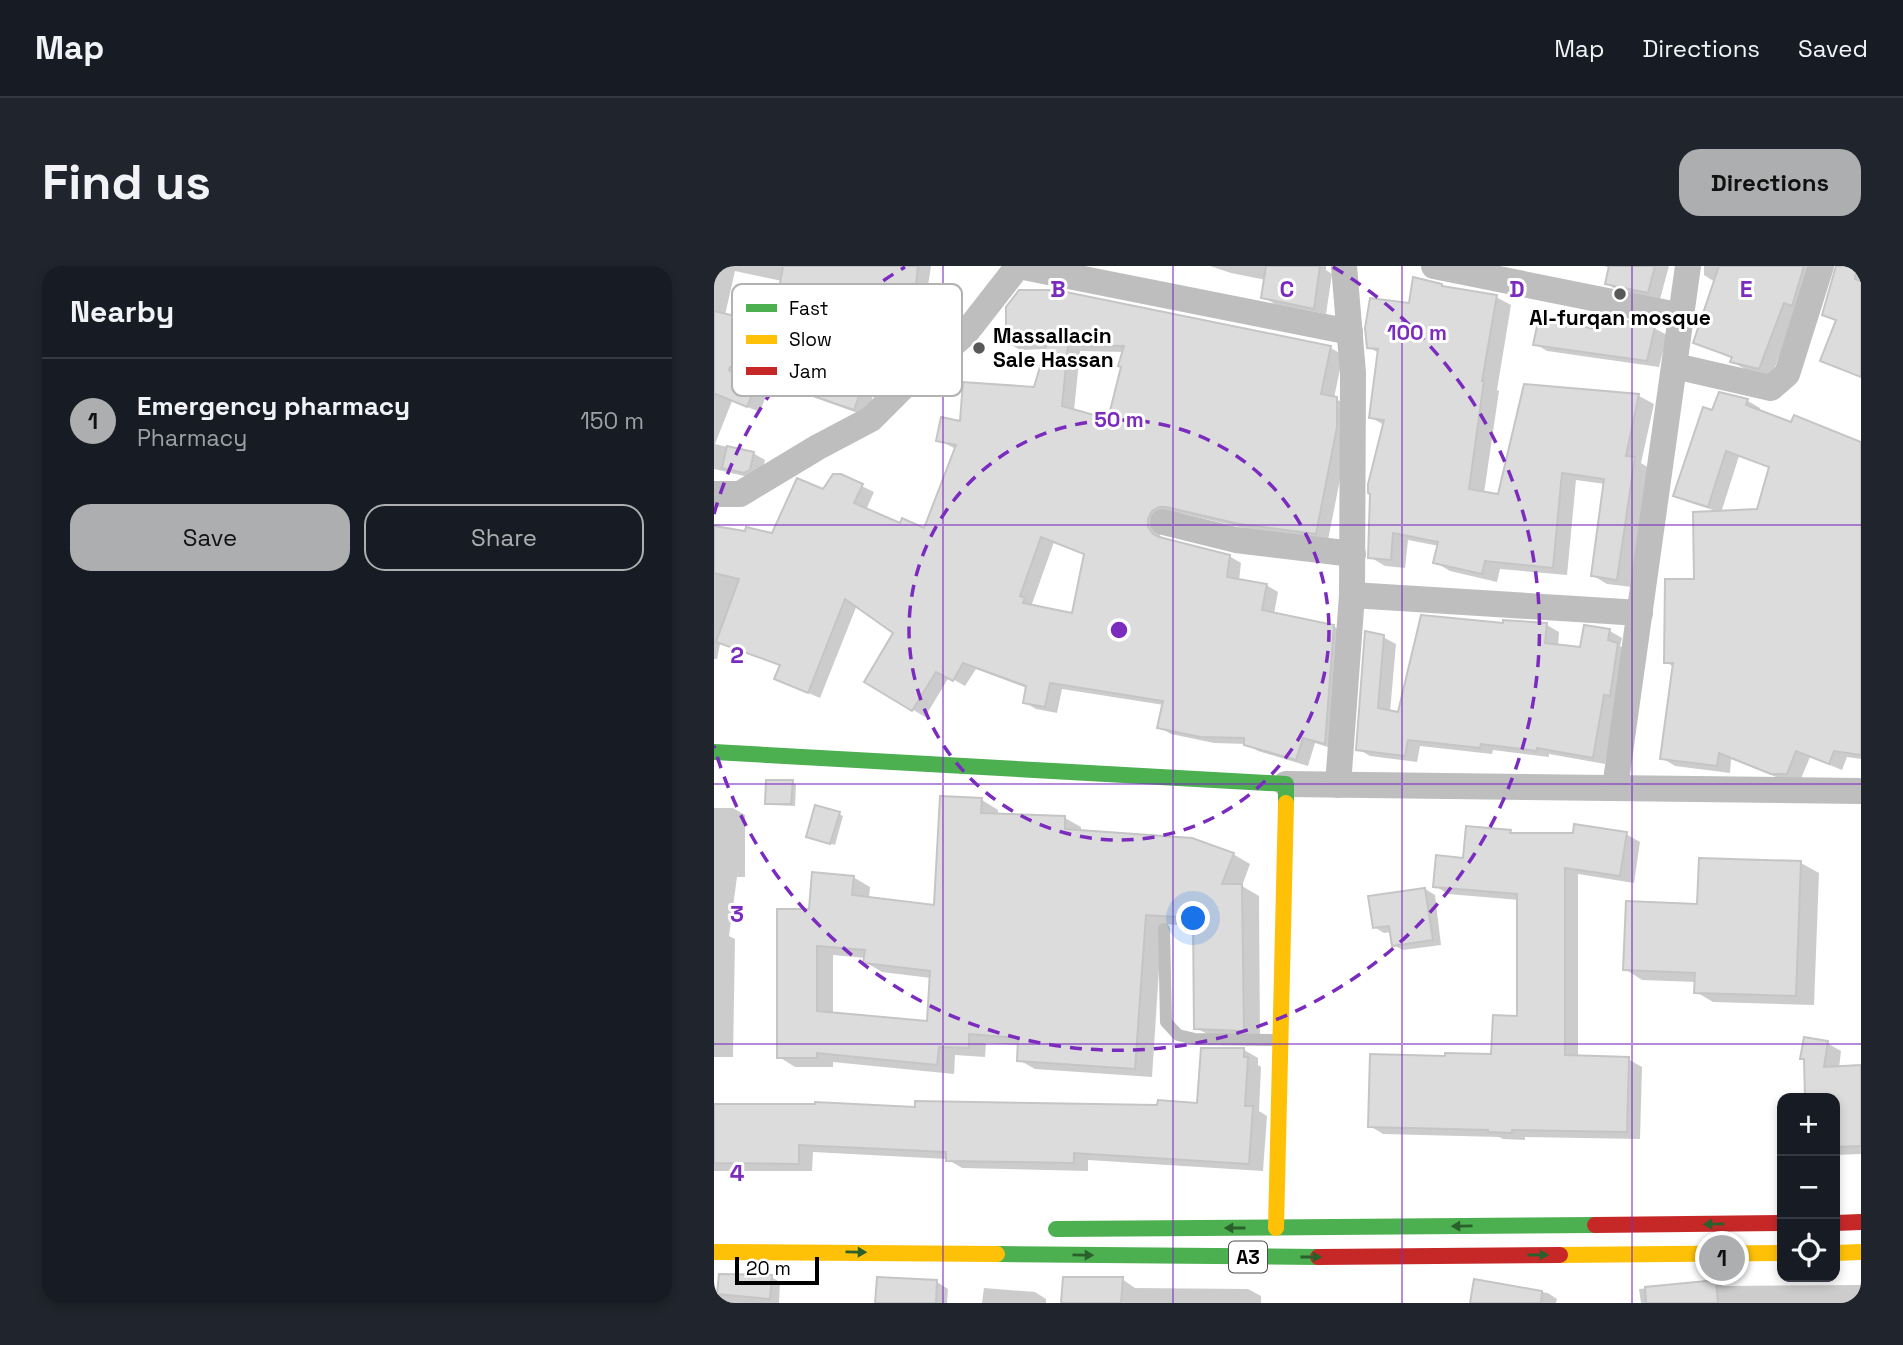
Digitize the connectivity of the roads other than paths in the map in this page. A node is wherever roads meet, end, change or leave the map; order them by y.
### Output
1 (1344, 266) edge
2 (1434, 266) edge
3 (1688, 266) edge
4 (1821, 266) edge
5 (1481, 271) edge
6 (1682, 316) junction
7 (1350, 332) junction
8 (962, 337) edge
9 (1675, 366) junction
10 (894, 396) edge
11 (714, 494) edge
12 (1163, 522) dead end
13 (1353, 554) junction
14 (1353, 595) junction
15 (1640, 613) junction
16 (714, 752) edge
17 (1286, 784) junction
18 (1338, 785) junction
19 (1615, 788) junction
20 (1861, 791) edge
21 (1164, 929) dead end
22 (1280, 1040) junction
23 (1861, 1222) edge
24 (1777, 1223) edge
25 (1840, 1223) edge
26 (1043, 1228) dead end
27 (1276, 1228) junction
28 (714, 1252) edge
29 (1861, 1252) edge
30 (1777, 1253) edge
31 (1840, 1253) edge

1 - 7 street
2 - 5 street
3 - 6 street
4 - 9 street
5 - 6 street
6 - 9 street
7 - 8 street
7 - 13 street
9 - 15 street
10 - 11 street
12 - 13 street
13 - 14 street
14 - 15 street
14 - 18 street
15 - 19 street
16 - 17 main road
17 - 18 street
17 - 22 main road
18 - 19 street
19 - 20 street
21 - 22 lane
22 - 27 main road
23 - 25 main road
24 -> 27 main road, A3
27 -> 26 main road, A3
28 -> 30 main road, A3
29 - 31 main road

